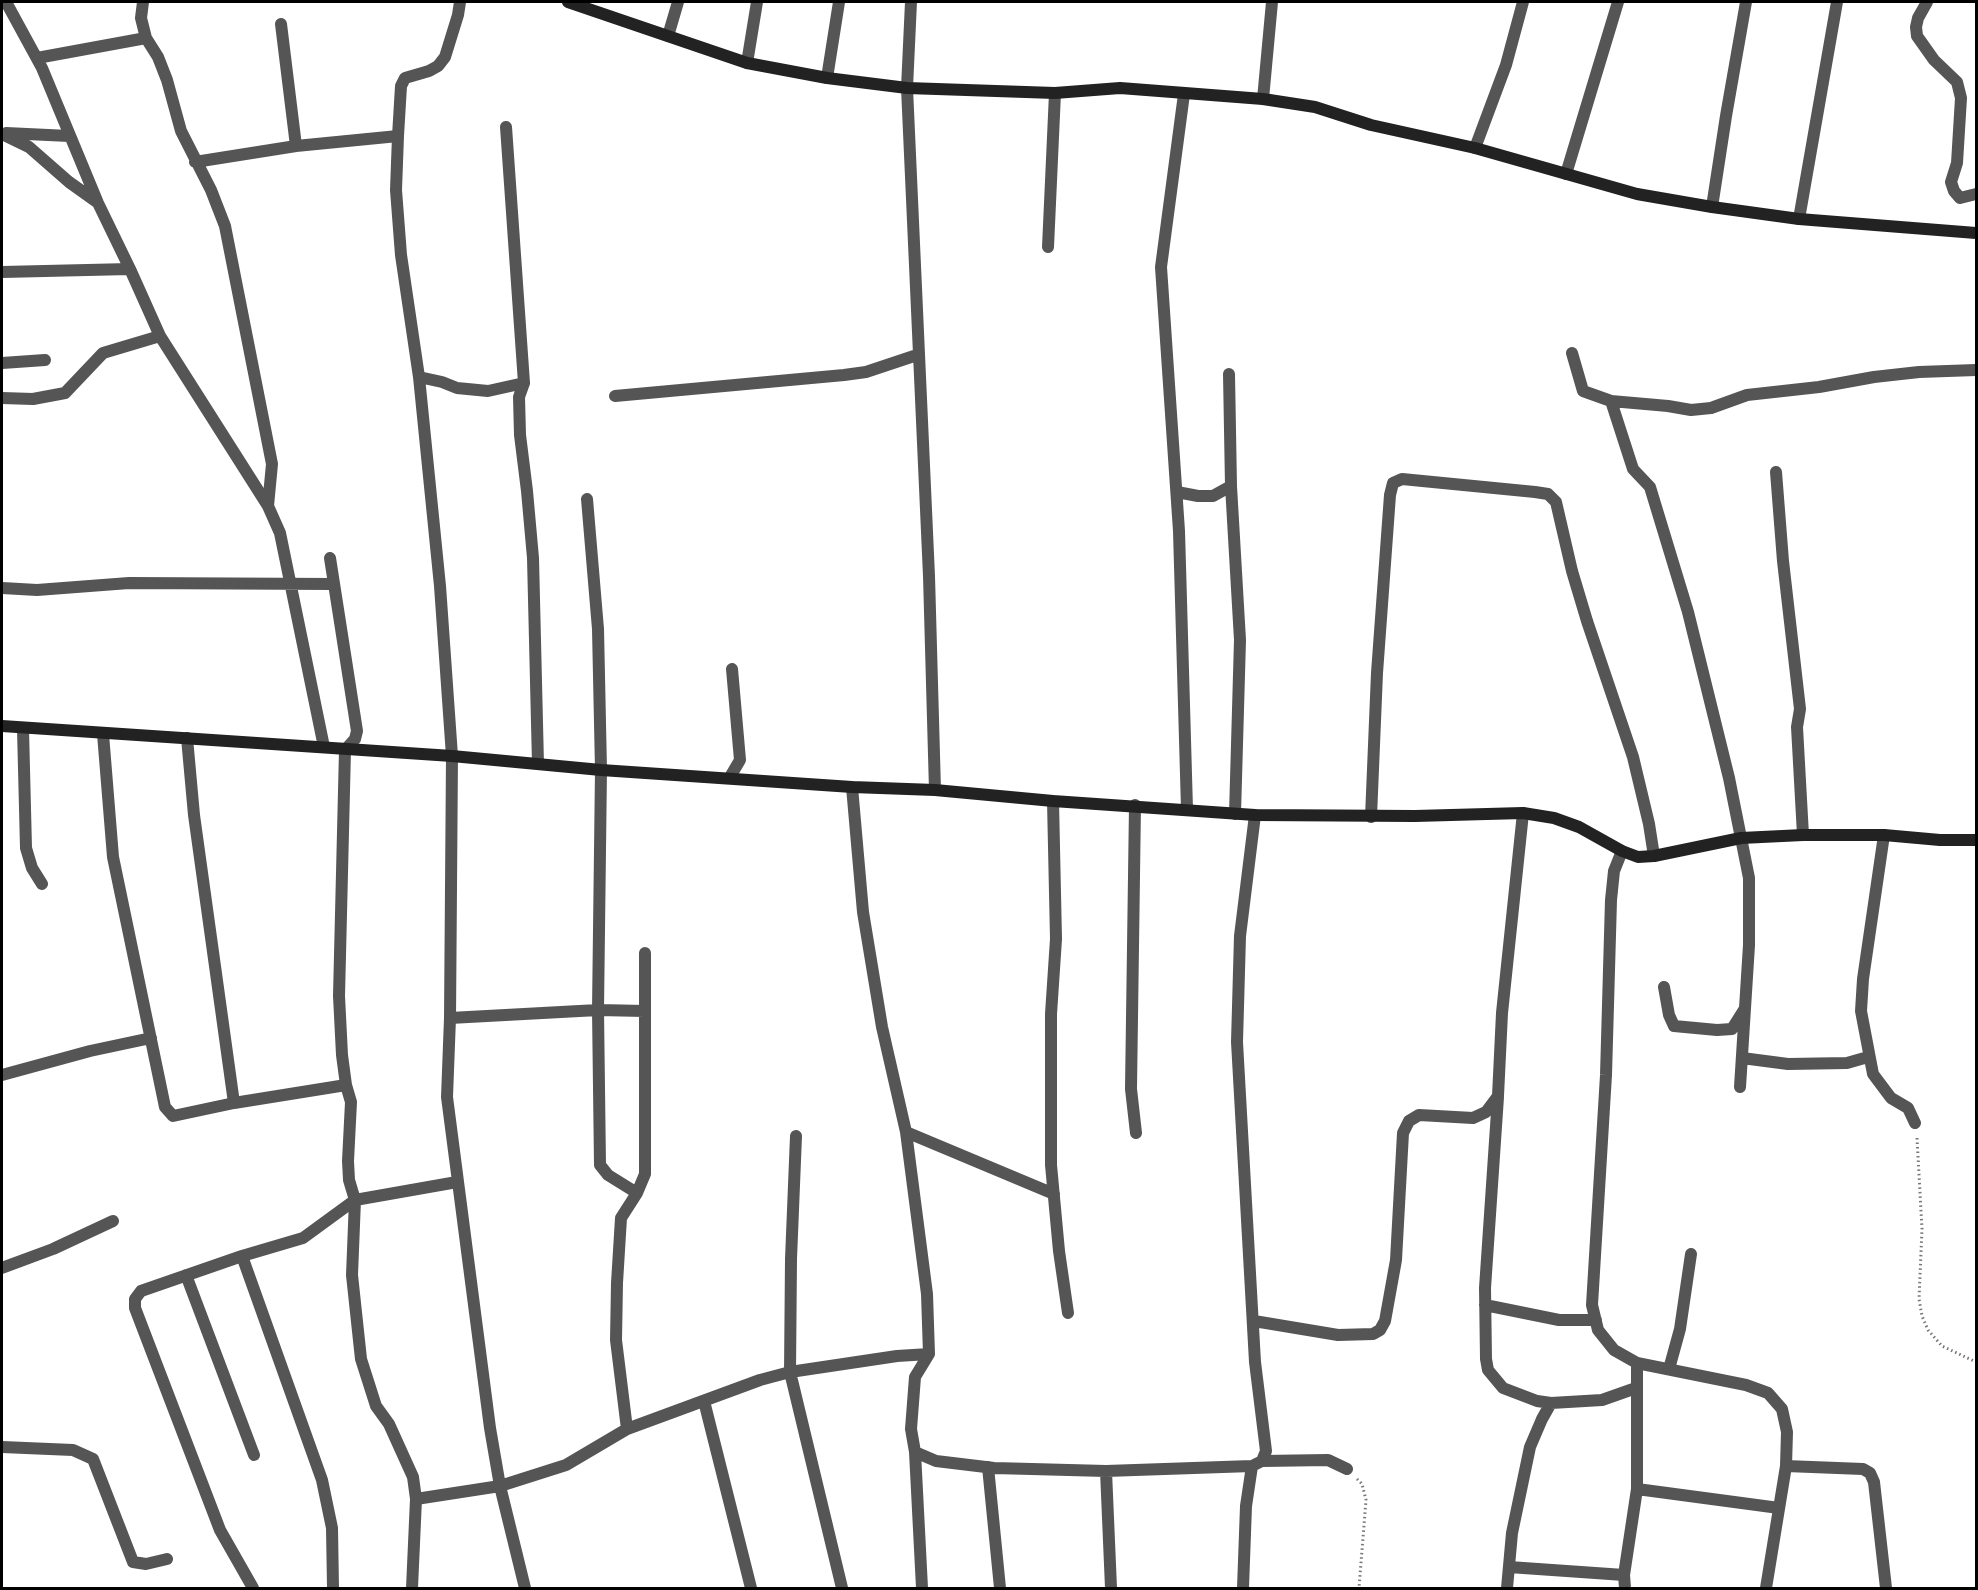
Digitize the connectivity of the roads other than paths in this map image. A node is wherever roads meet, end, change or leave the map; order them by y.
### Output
1 (6, 2) edge
2 (143, 2) edge
3 (460, 2) edge
4 (568, 2) edge
5 (678, 2) edge
6 (757, 2) edge
7 (839, 2) edge
8 (910, 2) edge
9 (1272, 2) edge
10 (1523, 2) edge
11 (1618, 2) edge
12 (1746, 2) edge
13 (1837, 2) edge
14 (1926, 2) edge
15 (281, 24) dead end
16 (668, 36) junction
17 (146, 38) junction
18 (37, 58) junction
19 (747, 63) junction
20 (827, 78) junction
21 (907, 88) junction
22 (1055, 93) junction
23 (1184, 94) junction
24 (1263, 99) junction
25 (506, 127) dead end
26 (2, 134) edge
27 (69, 136) junction
28 (398, 136) junction
29 (296, 146) junction
30 (1475, 148) junction
31 (195, 162) junction
32 (1566, 174) junction
33 (1977, 194) edge
34 (98, 202) junction
35 (1712, 207) junction
36 (1799, 219) junction
37 (1977, 232) edge
38 (1048, 247) dead end
39 (130, 270) junction
40 (2, 272) edge
41 (160, 336) junction
42 (1572, 353) dead end
43 (918, 355) junction
44 (45, 360) dead end
45 (2, 363) edge
46 (1977, 370) edge
47 (1229, 374) dead end
48 (418, 377) junction
49 (524, 383) junction
50 (615, 396) dead end
51 (2, 398) edge
52 (1611, 401) junction
53 (1776, 472) dead end
54 (1231, 486) junction
55 (1177, 492) junction
56 (587, 500) dead end
57 (268, 506) junction
58 (330, 558) dead end
59 (334, 584) junction
60 (292, 585) junction
61 (2, 588) edge
62 (732, 669) dead end
63 (2, 726) edge
64 (23, 729) junction
65 (103, 734) junction
66 (188, 738) junction
67 (324, 747) junction
68 (345, 750) junction
69 (452, 756) junction
70 (538, 764) junction
71 (601, 770) junction
72 (730, 777) junction
73 (852, 787) junction
74 (935, 790) junction
75 (1053, 801) junction
76 (1135, 806) junction
77 (1187, 810) junction
78 (1523, 813) junction
79 (1235, 814) junction
80 (1255, 815) junction
81 (1371, 816) junction
82 (1803, 835) junction
83 (1884, 835) junction
84 (1741, 837) junction
85 (1977, 840) edge
86 (1622, 851) junction
87 (1654, 856) junction
88 (42, 884) dead end
89 (645, 953) dead end
90 (1664, 987) dead end
91 (1745, 1009) junction
92 (598, 1010) junction
93 (645, 1011) junction
94 (450, 1018) junction
95 (152, 1038) junction
96 (1869, 1057) junction
97 (1742, 1058) junction
98 (2, 1075) edge
99 (346, 1085) junction
100 (1740, 1087) dead end
101 (1498, 1096) junction
102 (234, 1103) junction
103 (1916, 1123) road end
104 (906, 1132) junction
105 (1136, 1133) dead end
106 (796, 1136) dead end
107 (457, 1182) junction
108 (637, 1193) junction
109 (1054, 1194) junction
110 (355, 1200) junction
111 (113, 1221) dead end
112 (1691, 1254) dead end
113 (242, 1256) junction
114 (2, 1268) edge
115 (186, 1275) junction
116 (1485, 1305) junction
117 (1068, 1313) dead end
118 (1596, 1320) junction
119 (1254, 1321) junction
120 (929, 1354) junction
121 (1637, 1363) junction
122 (1669, 1369) junction
123 (790, 1372) junction
124 (1636, 1388) junction
125 (704, 1401) junction
126 (1551, 1403) junction
127 (627, 1429) junction
128 (2, 1447) edge
129 (915, 1452) junction
130 (254, 1455) dead end
131 (1257, 1463) junction
132 (1786, 1466) junction
133 (988, 1467) junction
134 (1347, 1469) road end
135 (1106, 1471) junction
136 (500, 1486) junction
137 (1636, 1488) junction
138 (416, 1499) junction
139 (1779, 1508) junction
140 (167, 1559) dead end
141 (1509, 1567) junction
142 (1624, 1575) junction
143 (253, 1588) edge
144 (333, 1588) edge
145 (412, 1588) edge
146 (525, 1588) edge
147 (751, 1588) edge
148 (842, 1588) edge
149 (922, 1588) edge
150 (1000, 1588) edge
151 (1112, 1588) edge
152 (1244, 1588) edge
153 (1507, 1588) edge
154 (1625, 1588) edge
155 (1766, 1588) edge
156 (1886, 1588) edge

1 - 18 street
2 - 17 street
3 - 28 street
4 - 16 street
5 - 16 street
6 - 19 street
7 - 20 street
8 - 21 street
9 - 24 street
10 - 30 street
11 - 32 street
12 - 35 street
13 - 36 street
14 - 33 street
15 - 29 street
16 - 19 street
17 - 18 street
17 - 31 street
18 - 27 street
19 - 20 street
20 - 21 street
21 - 22 street
21 - 43 street
22 - 23 street
22 - 38 street
23 - 24 street
23 - 55 street
24 - 30 street
25 - 49 street
26 - 27 street
26 - 34 street
27 - 34 street
28 - 29 street
28 - 48 street
29 - 31 street
30 - 32 street
31 - 57 street
32 - 35 street
34 - 39 street
35 - 36 street
36 - 37 street
39 - 40 street
39 - 41 street
41 - 51 street
41 - 57 street
42 - 52 street
43 - 50 street
43 - 74 street
44 - 45 street
46 - 52 street
47 - 54 street
48 - 49 street
48 - 69 street
49 - 70 street
52 - 84 street
53 - 82 street
54 - 55 street
54 - 79 street
55 - 77 street
56 - 71 street
57 - 60 street
58 - 59 street
59 - 60 street
59 - 68 street
60 - 61 street
60 - 67 street
62 - 72 street
63 - 64 street
64 - 65 street
64 - 88 street
65 - 66 street
65 - 95 street
66 - 67 street
66 - 102 street
67 - 68 street
68 - 69 street
68 - 99 street
69 - 70 street
69 - 94 street
70 - 71 street
71 - 72 street
71 - 92 street
72 - 73 street
73 - 74 street
73 - 104 street
74 - 75 street
75 - 76 street
75 - 109 street
76 - 77 street
76 - 105 street
77 - 79 street
78 - 81 street
78 - 86 street
78 - 101 street
79 - 80 street
80 - 81 street
80 - 119 street
81 - 87 street
82 - 83 street
82 - 84 street
83 - 85 street
83 - 96 street
84 - 87 street
84 - 91 street
86 - 87 street
86 - 118 street
89 - 93 street
90 - 91 street
91 - 97 street
92 - 93 street
92 - 94 street
92 - 108 street
93 - 108 street
94 - 107 street
95 - 98 street
95 - 102 street
96 - 97 street
96 - 103 street
97 - 100 street
99 - 102 street
99 - 110 street
101 - 116 street
101 - 119 street
104 - 109 street
104 - 120 street
106 - 123 street
107 - 110 street
107 - 136 street
108 - 127 street
109 - 117 street
110 - 113 street
110 - 138 street
111 - 114 street
112 - 122 street
113 - 115 street
113 - 144 street
115 - 130 street
115 - 143 street
116 - 118 street
116 - 126 street
118 - 121 street
119 - 131 street
120 - 123 street
120 - 129 street
121 - 122 street
121 - 124 street
122 - 132 street
123 - 125 street
123 - 148 street
124 - 126 street
124 - 137 street
125 - 127 street
125 - 147 street
126 - 141 street
127 - 136 street
128 - 140 street
129 - 133 street
129 - 149 street
131 - 134 street
131 - 135 street
131 - 152 street
132 - 139 street
132 - 156 street
133 - 135 street
133 - 150 street
135 - 151 street
136 - 138 street
136 - 146 street
137 - 139 street
137 - 142 street
138 - 145 street
139 - 155 street
141 - 142 street
141 - 153 street
142 - 154 street

